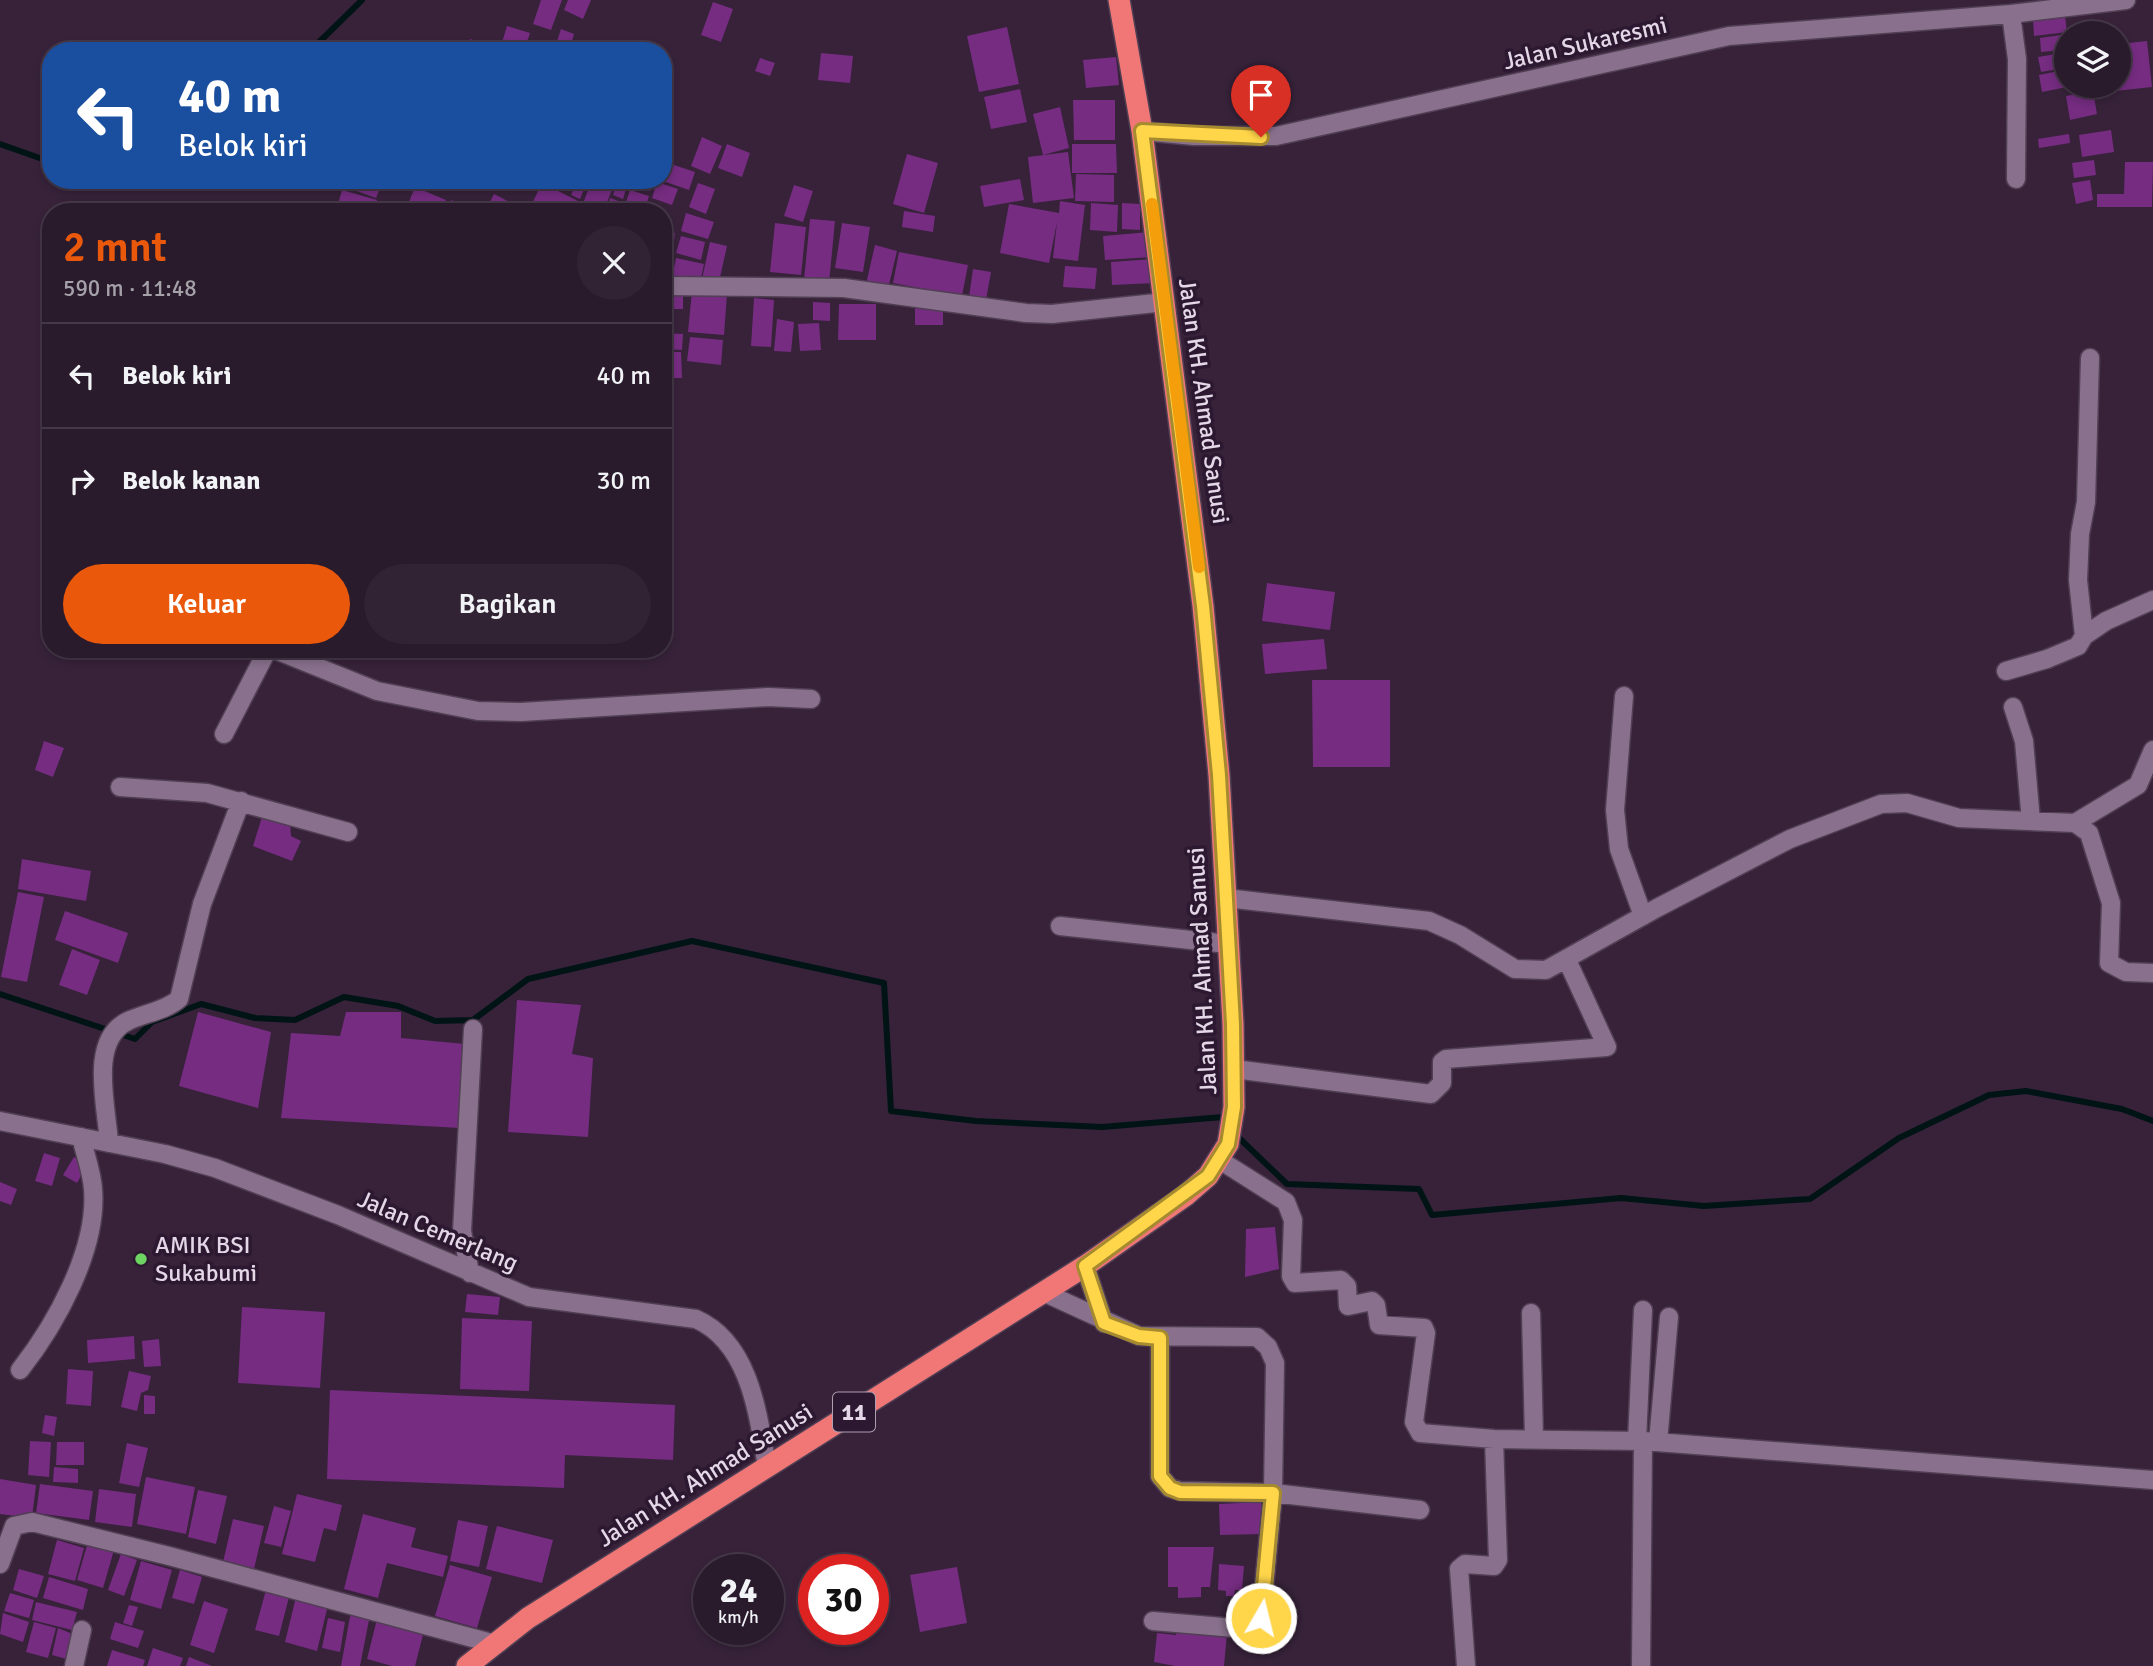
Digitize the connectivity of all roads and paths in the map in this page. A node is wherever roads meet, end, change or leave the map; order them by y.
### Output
1 (1119, 0) edge
2 (2126, 0) edge
3 (2011, 14) junction
4 (1142, 131) junction
5 (2016, 179) dead end
6 (672, 286) edge
7 (1165, 302) junction
8 (2090, 358) dead end
9 (2153, 600) edge
10 (2084, 636) junction
11 (263, 658) edge
12 (295, 658) edge
13 (2006, 671) dead end
14 (1624, 695) dead end
15 (811, 699) dead end
16 (2013, 707) dead end
17 (224, 734) dead end
18 (2153, 750) edge
19 (120, 787) dead end
20 (241, 802) junction
21 (2031, 821) junction
22 (2075, 823) junction
23 (348, 832) dead end
24 (1226, 898) junction
25 (1643, 916) junction
26 (1060, 926) dead end
27 (1228, 944) junction
28 (1567, 960) junction
29 (2153, 973) edge
30 (473, 1030) dead end
31 (1234, 1069) junction
32 (0, 1121) edge
33 (81, 1137) junction
34 (109, 1143) junction
35 (1223, 1151) junction
36 (1085, 1266) junction
37 (470, 1273) junction
38 (1043, 1292) junction
39 (1643, 1310) dead end
40 (1531, 1313) dead end
41 (1669, 1317) dead end
42 (1104, 1323) junction
43 (1160, 1338) junction
44 (20, 1370) dead end
45 (1494, 1439) junction
46 (1534, 1439) junction
47 (1646, 1441) junction
48 (767, 1467) junction
49 (2153, 1480) edge
50 (1273, 1493) junction
51 (1420, 1510) dead end
52 (0, 1564) edge
53 (1153, 1621) dead end
54 (82, 1630) dead end
55 (495, 1644) junction
56 (74, 1666) edge
57 (467, 1666) edge
58 (1466, 1666) edge
59 (1641, 1666) edge

1 - 4 highway, Jalan KH. Ahmad Sanusi / 11
2 - 3 street, Jalan Sukaresmi
3 - 4 street, Jalan Sukaresmi
3 - 5 street
4 - 7 highway, Jalan KH. Ahmad Sanusi / 11
6 - 7 street
7 - 24 highway, Jalan KH. Ahmad Sanusi / 11
8 - 10 street
9 - 10 street
10 - 13 street
11 - 17 street
12 - 15 street
14 - 25 street
16 - 21 street
18 - 22 street
19 - 20 street
20 - 23 street
20 - 34 street
21 - 22 street
21 - 25 street
22 - 29 street
24 - 27 highway, Jalan KH. Ahmad Sanusi / 11
24 - 28 street
25 - 28 street
26 - 27 street
27 - 31 highway, Jalan KH. Ahmad Sanusi / 11
28 - 31 street
30 - 37 street
31 - 35 highway, Jalan KH. Ahmad Sanusi / 11
32 - 33 street, Jalan Cemerlang
33 - 34 street, Jalan Cemerlang
33 - 44 street
34 - 37 street, Jalan Cemerlang
35 - 36 highway, Jalan KH. Ahmad Sanusi / 11
35 - 45 street
36 - 38 highway, Jalan KH. Ahmad Sanusi / 11
36 - 42 street
37 - 48 street, Jalan Cemerlang
38 - 42 street
38 - 48 highway, Jalan KH. Ahmad Sanusi / 11
39 - 47 street
40 - 46 street
41 - 47 street
42 - 43 street
43 - 50 street
43 - 50 street
45 - 46 street
45 - 58 street
46 - 47 street
47 - 49 street
47 - 59 street
48 - 55 highway, Jalan KH. Ahmad Sanusi / 11
50 - 51 street
50 - 53 street
52 - 55 street
54 - 56 street
55 - 57 highway, Jalan KH. Ahmad Sanusi / 11

